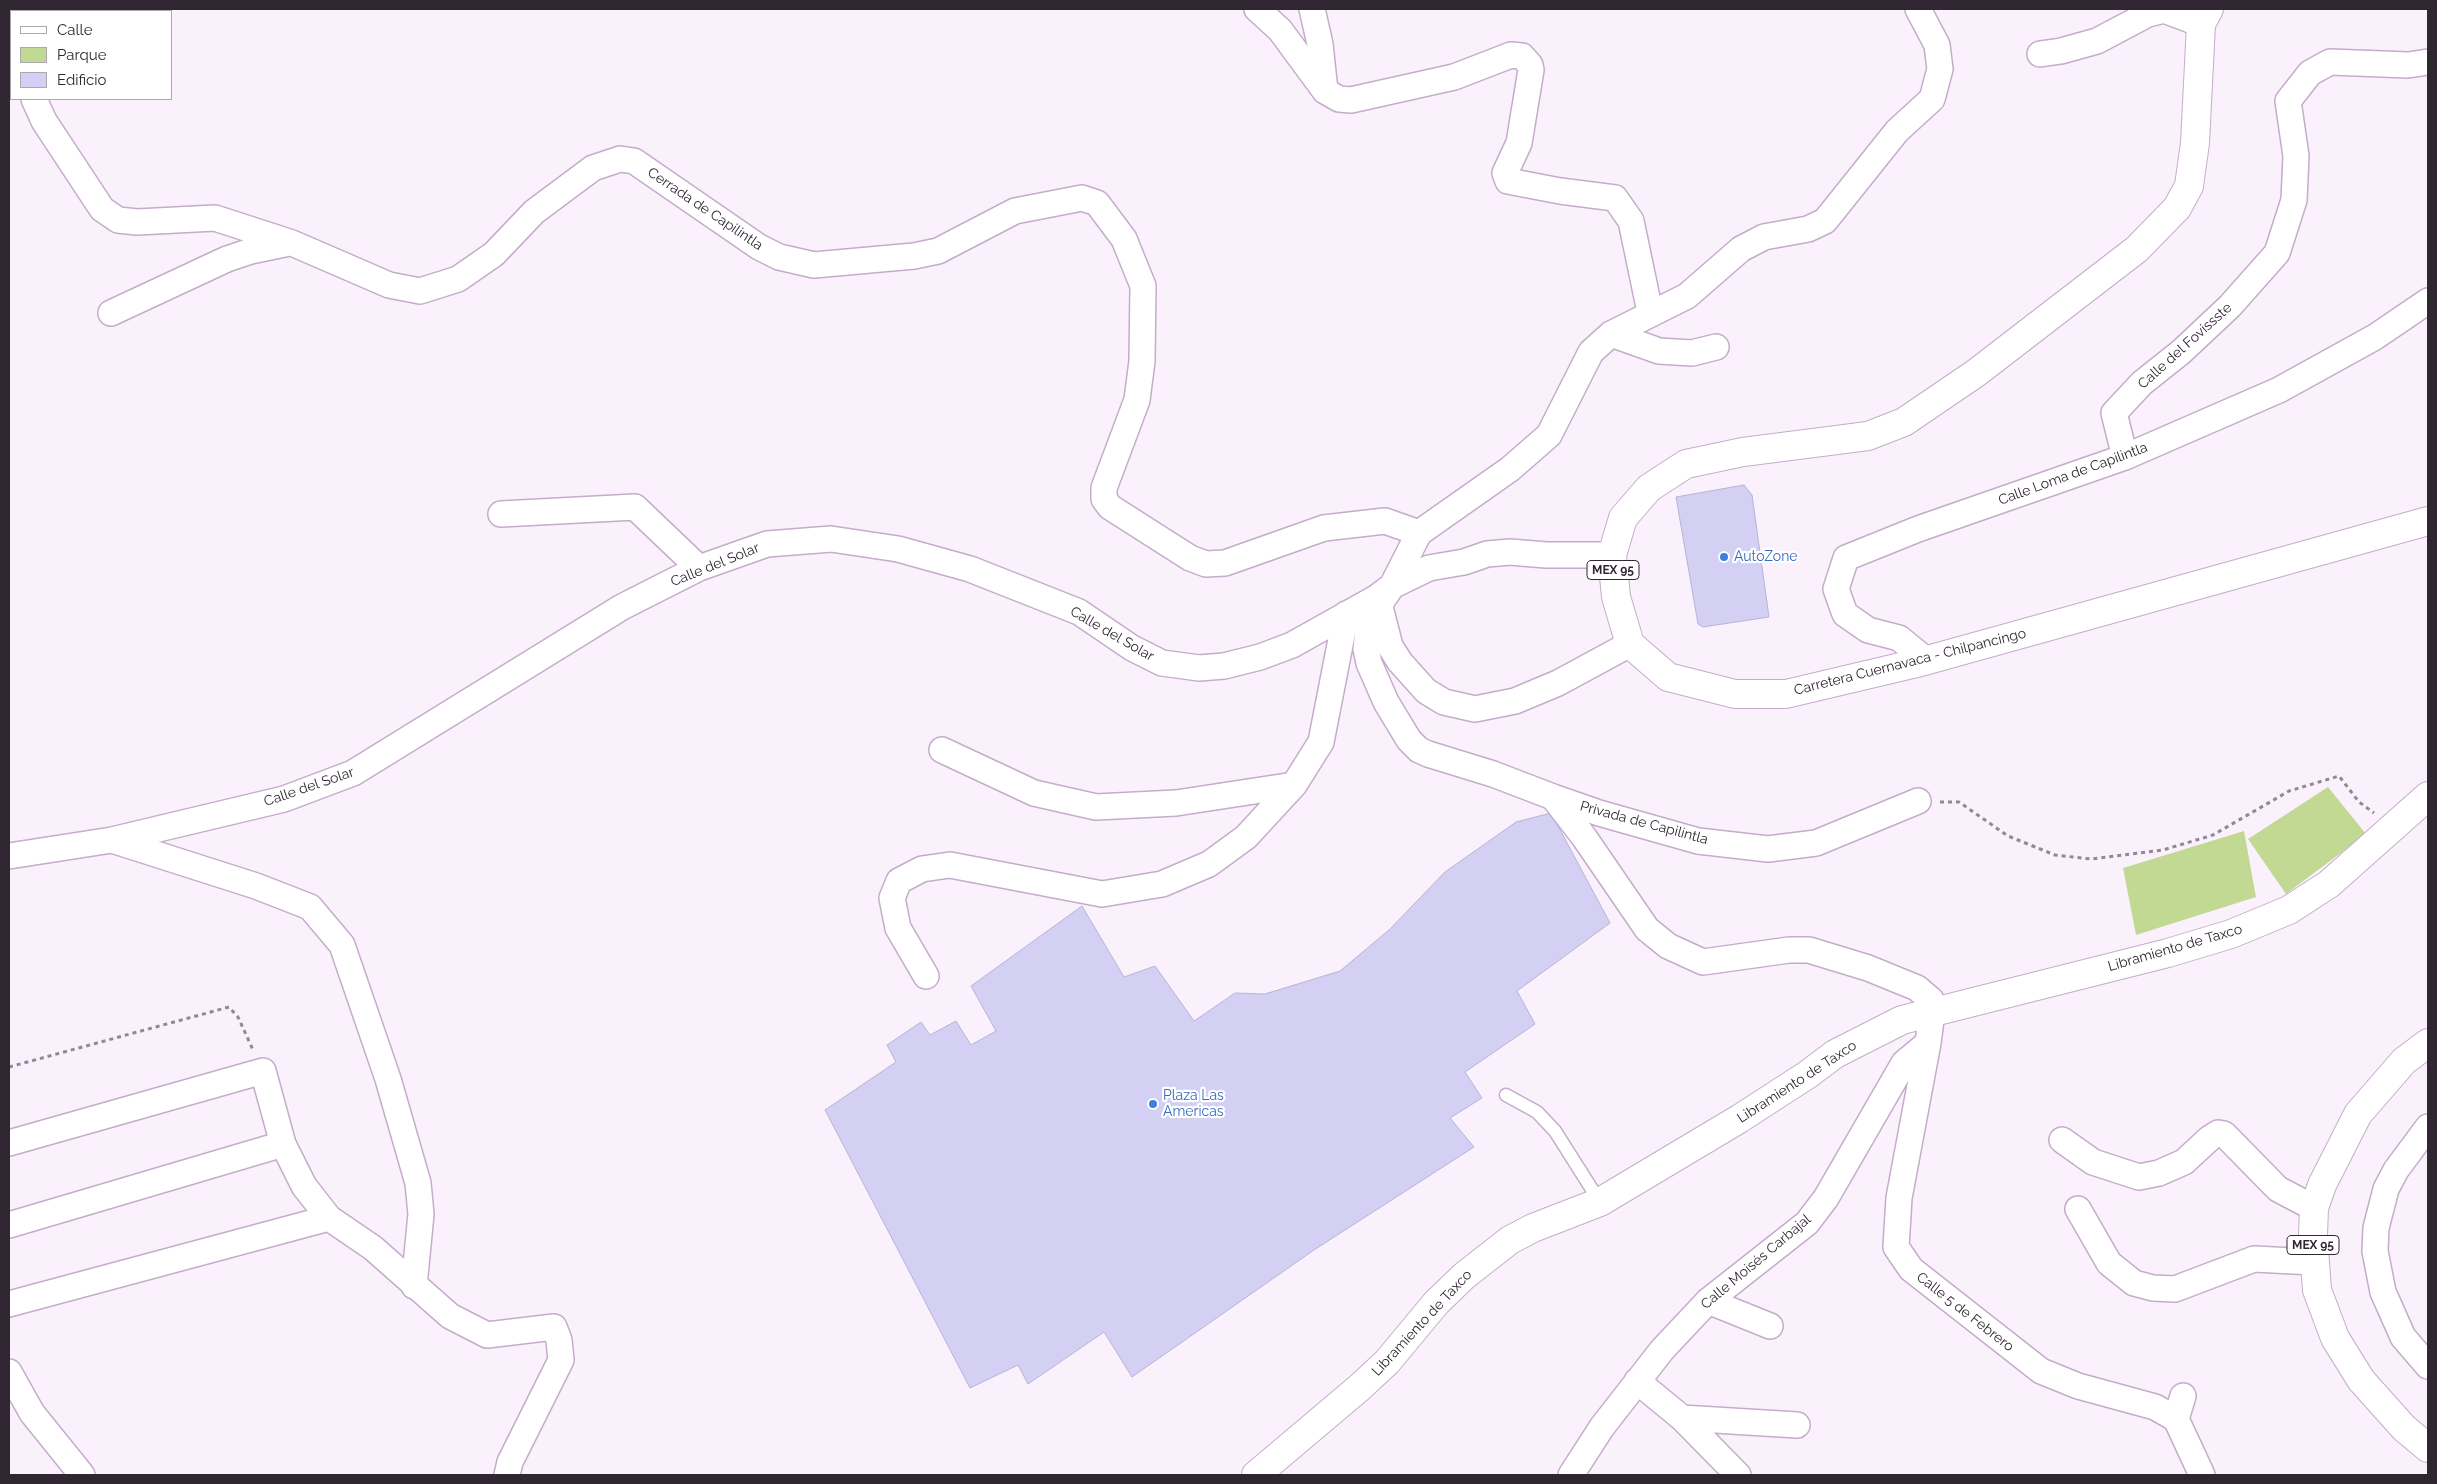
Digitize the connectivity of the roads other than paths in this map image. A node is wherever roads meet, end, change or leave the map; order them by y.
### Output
1 (1257, 9) edge
2 (1312, 9) edge
3 (1918, 9) edge
4 (2205, 16) edge
5 (2040, 54) dead end
6 (2428, 62) edge
7 (1325, 92) junction
8 (34, 100) edge
9 (292, 243) junction
10 (2428, 301) edge
11 (1650, 312) junction
12 (111, 313) dead end
13 (1611, 334) junction
14 (1716, 347) dead end
15 (2126, 457) junction
16 (501, 514) dead end
17 (2428, 521) edge
18 (1419, 534) junction
19 (1612, 555) junction
20 (699, 568) junction
21 (1386, 595) junction
22 (1346, 614) junction
23 (1630, 644) junction
24 (1926, 660) junction
25 (942, 750) dead end
26 (1294, 785) junction
27 (2428, 796) edge
28 (1553, 797) junction
29 (1918, 801) road end
30 (112, 840) junction
31 (9, 856) edge
32 (926, 976) dead end
33 (1932, 1012) junction
34 (1928, 1043) junction
35 (2428, 1043) edge
36 (1506, 1095) dead end
37 (2428, 1127) edge
38 (2062, 1140) dead end
39 (9, 1143) edge
40 (282, 1144) junction
41 (1600, 1202) junction
42 (2314, 1208) junction
43 (2078, 1209) dead end
44 (330, 1218) junction
45 (9, 1225) edge
46 (2314, 1262) junction
47 (414, 1286) junction
48 (1708, 1301) junction
49 (9, 1304) edge
50 (1770, 1326) dead end
51 (2428, 1366) edge
52 (9, 1372) edge
53 (1637, 1381) junction
54 (1682, 1418) junction
55 (1797, 1426) dead end
56 (2428, 1448) edge
57 (82, 1475) edge
58 (507, 1475) edge
59 (1256, 1475) edge
60 (1571, 1475) edge
61 (1738, 1475) edge
62 (2202, 1475) edge

1 - 7 street
2 - 7 street
3 - 11 street
4 - 5 street
4 - 19 main road, MEX 95
6 - 15 street, Calle del Fovissste
7 - 11 street
8 - 9 street, Cerrada de Capilintla
9 - 12 street
9 - 18 street, Cerrada de Capilintla
10 - 15 street, Calle Loma de Capilintla
11 - 13 street
13 - 14 street
13 - 18 street
15 - 24 street, Calle Loma de Capilintla
16 - 20 street
17 - 24 main road, Carretera Cuernavaca - Chilpancingo
18 - 21 street, Privada de Capilintla
19 - 21 street, Calle del Solar
19 - 23 main road, MEX 95
20 - 22 street, Calle del Solar
20 - 30 street, Calle del Solar
21 - 22 street, Calle del Solar
21 - 23 street
21 - 28 street, Privada de Capilintla
22 - 26 street
23 - 24 main road, Carretera Cuernavaca - Chilpancingo
25 - 26 street
26 - 32 street
27 - 33 main road, Libramiento de Taxco
28 - 29 street, Privada de Capilintla
28 - 33 street
30 - 31 street, Calle del Solar
30 - 47 street
33 - 34 street
33 - 41 main road, Libramiento de Taxco
34 - 48 street, Calle Moisés Carbajal
34 - 62 street, Calle 5 de Febrero
35 - 42 main road, MEX 95
36 - 41 lane
37 - 51 street
38 - 42 street
39 - 40 street
40 - 44 street
40 - 45 street
41 - 59 main road, Libramiento de Taxco
42 - 46 main road, MEX 95
43 - 46 street
44 - 47 street
44 - 49 street
46 - 56 main road, MEX 95
47 - 58 street
48 - 50 street
48 - 53 street, Calle Moisés Carbajal
52 - 57 street
53 - 54 street
53 - 60 street, Calle Moisés Carbajal
54 - 55 street
54 - 61 street

